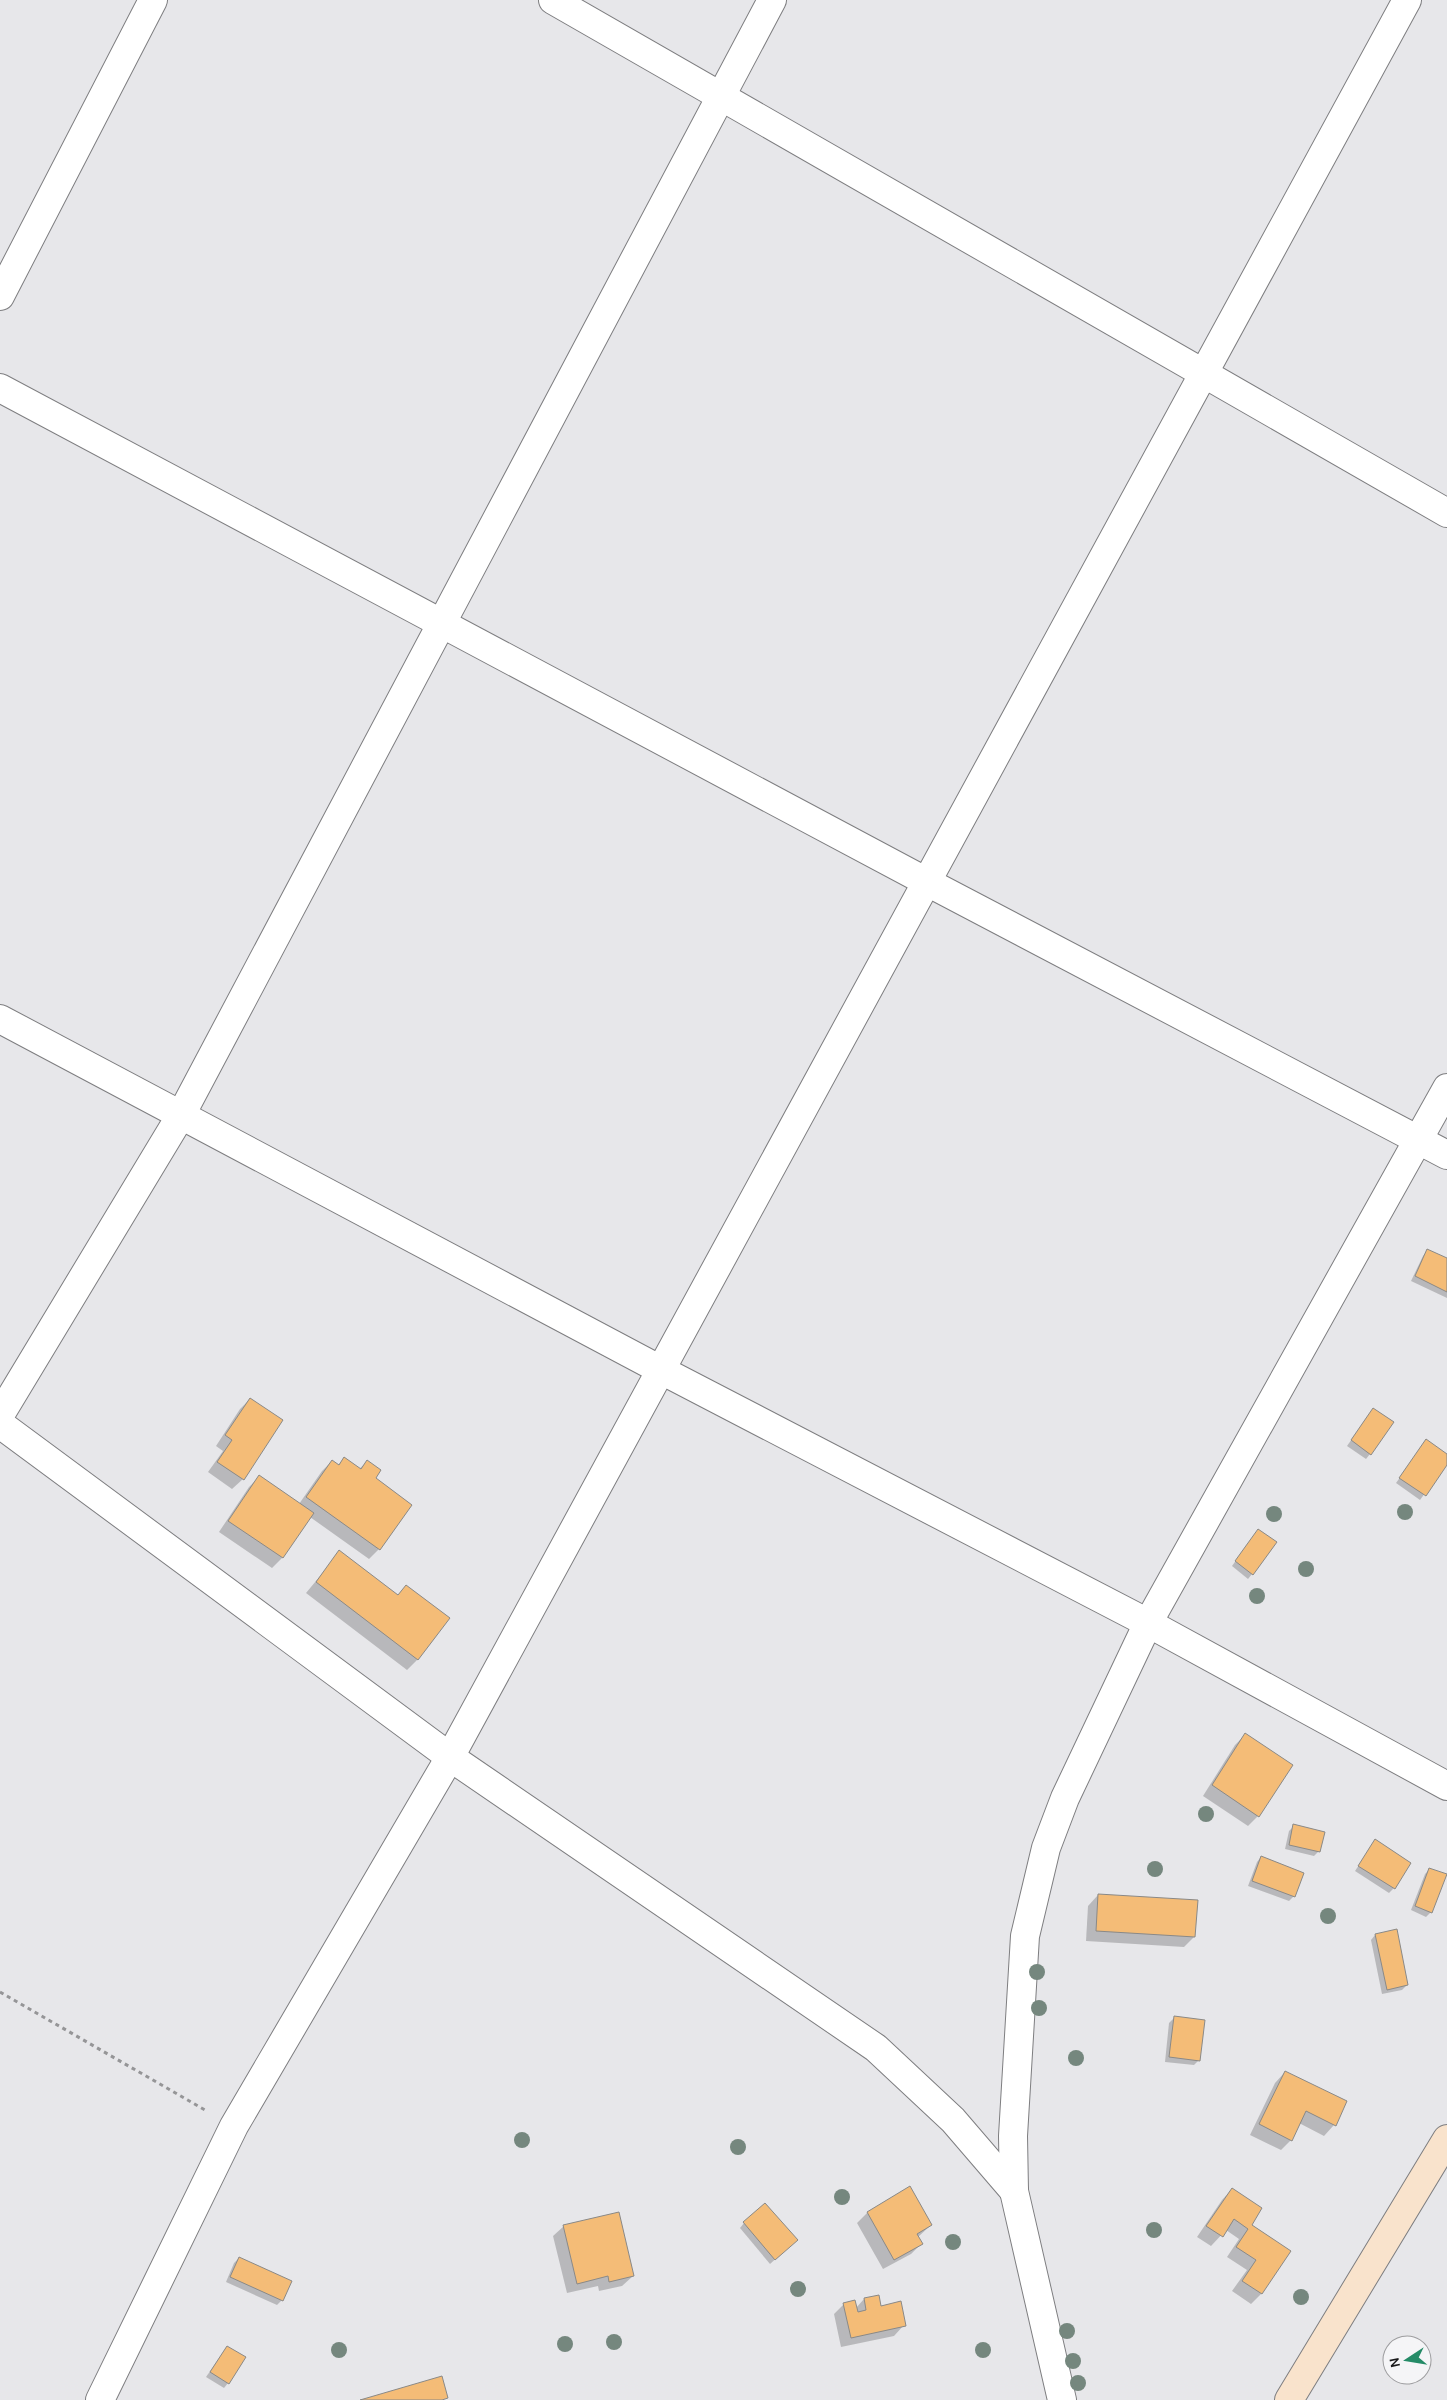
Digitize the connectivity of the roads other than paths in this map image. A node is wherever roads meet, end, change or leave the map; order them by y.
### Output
1 (153, 0) edge
2 (552, 0) edge
3 (772, 0) edge
4 (1407, 0) edge
5 (720, 97) junction
6 (0, 296) edge
7 (1204, 374) junction
8 (0, 388) edge
9 (1447, 513) edge
10 (441, 624) junction
11 (927, 882) junction
12 (0, 1019) edge
13 (1447, 1088) edge
14 (182, 1115) junction
15 (1418, 1140) junction
16 (1447, 1155) edge
17 (661, 1370) junction
18 (0, 1415) edge
19 (0, 1424) edge
20 (1148, 1622) junction
21 (450, 1758) junction
22 (1447, 1786) edge
23 (1447, 2139) edge
24 (1014, 2191) junction
25 (100, 2400) edge
26 (1062, 2400) edge
27 (1289, 2400) edge

1 - 6 street
2 - 5 street
3 - 5 street
4 - 7 street
5 - 7 street
5 - 10 street
7 - 9 street
7 - 11 street
8 - 10 street
10 - 11 street
10 - 14 street
11 - 15 street
11 - 17 street
12 - 14 street
13 - 15 street
14 - 17 street
14 - 18 street
15 - 16 street
15 - 20 street
17 - 20 street
17 - 21 street
19 - 21 street
20 - 22 street
20 - 24 street
21 - 24 street
21 - 25 street
23 - 27 street
24 - 26 street

